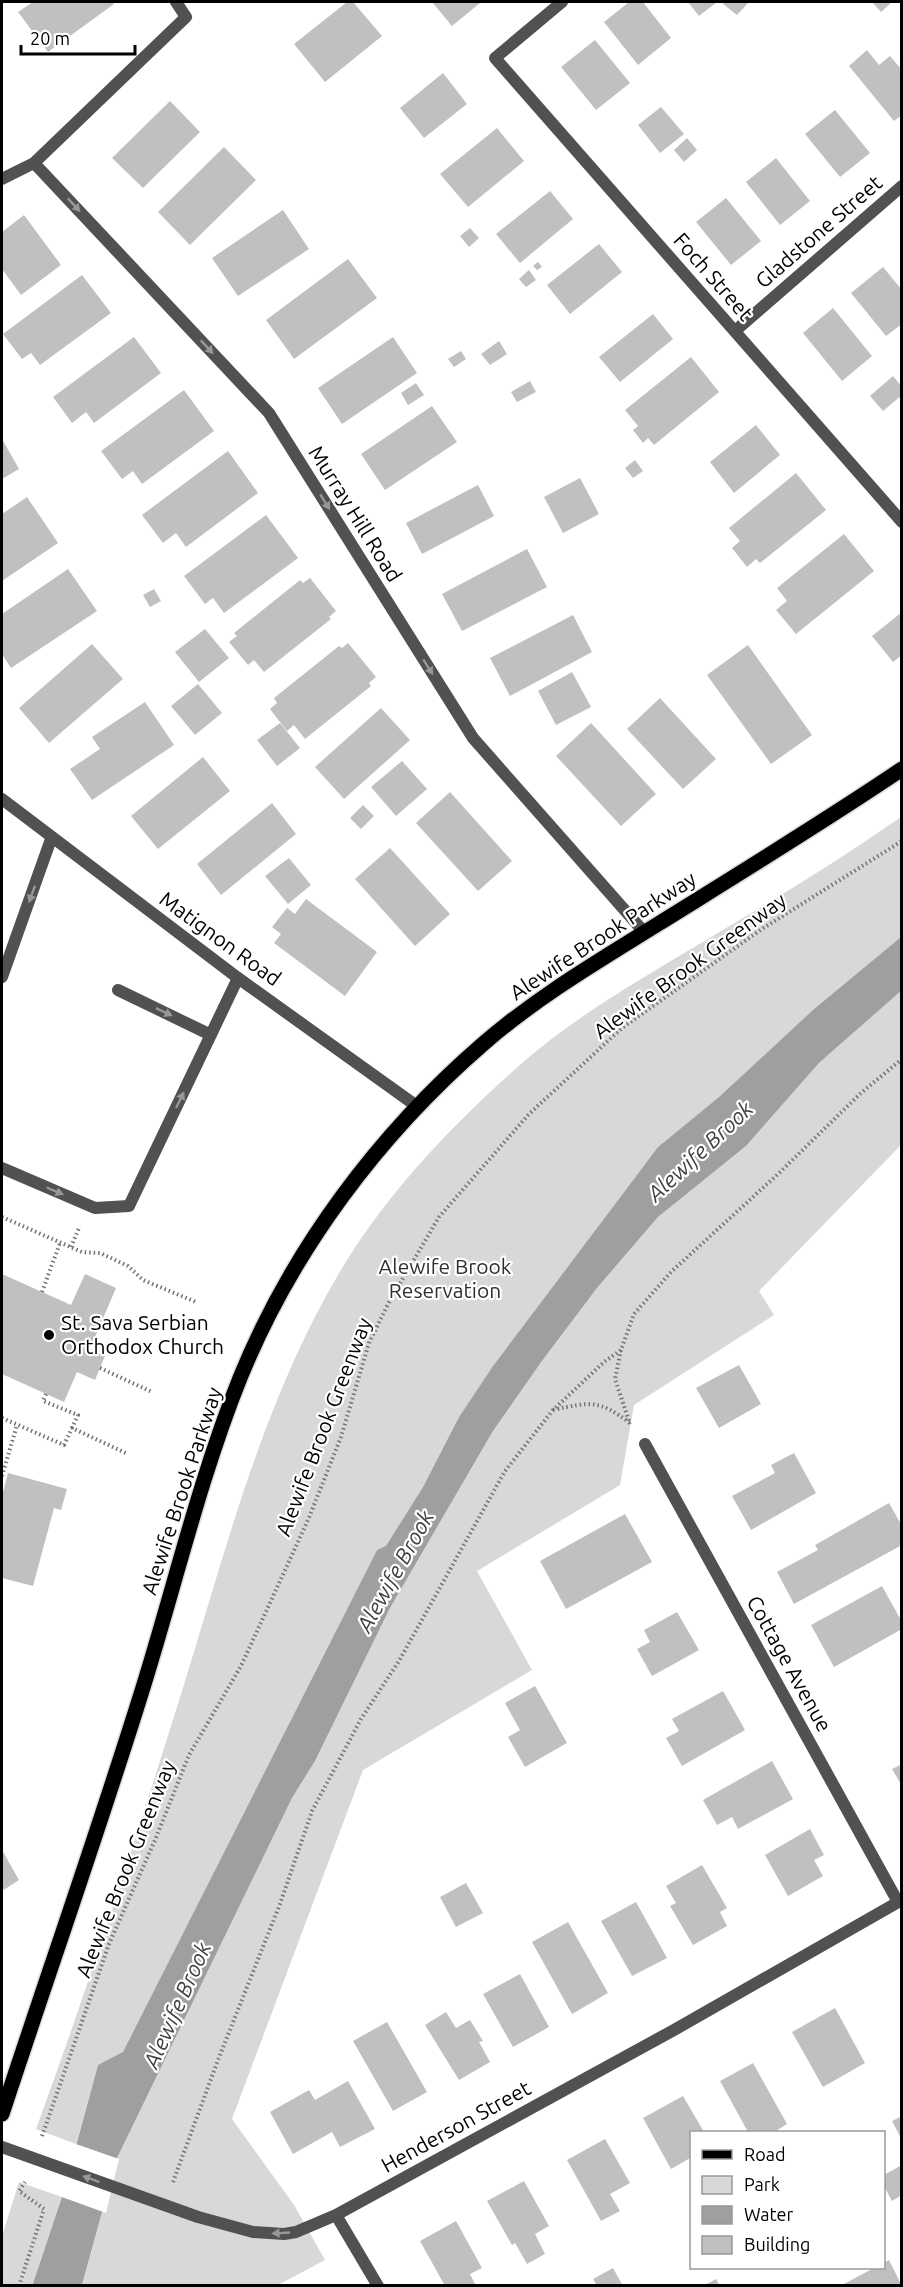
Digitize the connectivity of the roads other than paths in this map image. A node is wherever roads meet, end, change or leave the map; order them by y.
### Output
1 (176, 2) edge
2 (562, 2) edge
3 (34, 163) junction
4 (2, 179) edge
5 (902, 186) edge
6 (735, 331) junction
7 (902, 522) edge
8 (902, 769) edge
9 (2, 799) edge
10 (51, 838) junction
11 (644, 932) junction
12 (2, 977) edge
13 (238, 978) junction
14 (118, 990) dead end
15 (211, 1035) junction
16 (418, 1107) junction
17 (2, 1168) edge
18 (645, 1444) road end
19 (900, 1901) edge
20 (2, 2114) edge
21 (2, 2147) edge
22 (336, 2216) junction
23 (378, 2286) edge

1 - 3 street
2 - 6 street, Foch Street
3 - 4 street
3 -> 11 street, Murray Hill Road
5 - 6 street, Gladstone Street
6 - 7 street, Foch Street
8 - 11 main road, Alewife Brook Parkway
9 - 10 street, Matignon Road
10 -> 12 street
10 - 13 street, Matignon Road
11 - 16 main road, Alewife Brook Parkway
13 - 15 street
13 - 16 street, Matignon Road
14 -> 15 street
17 -> 15 street
16 - 20 main road, Alewife Brook Parkway
18 - 19 street, Cottage Avenue
19 - 22 street, Henderson Street
22 -> 21 street, Henderson Street
22 - 23 street

